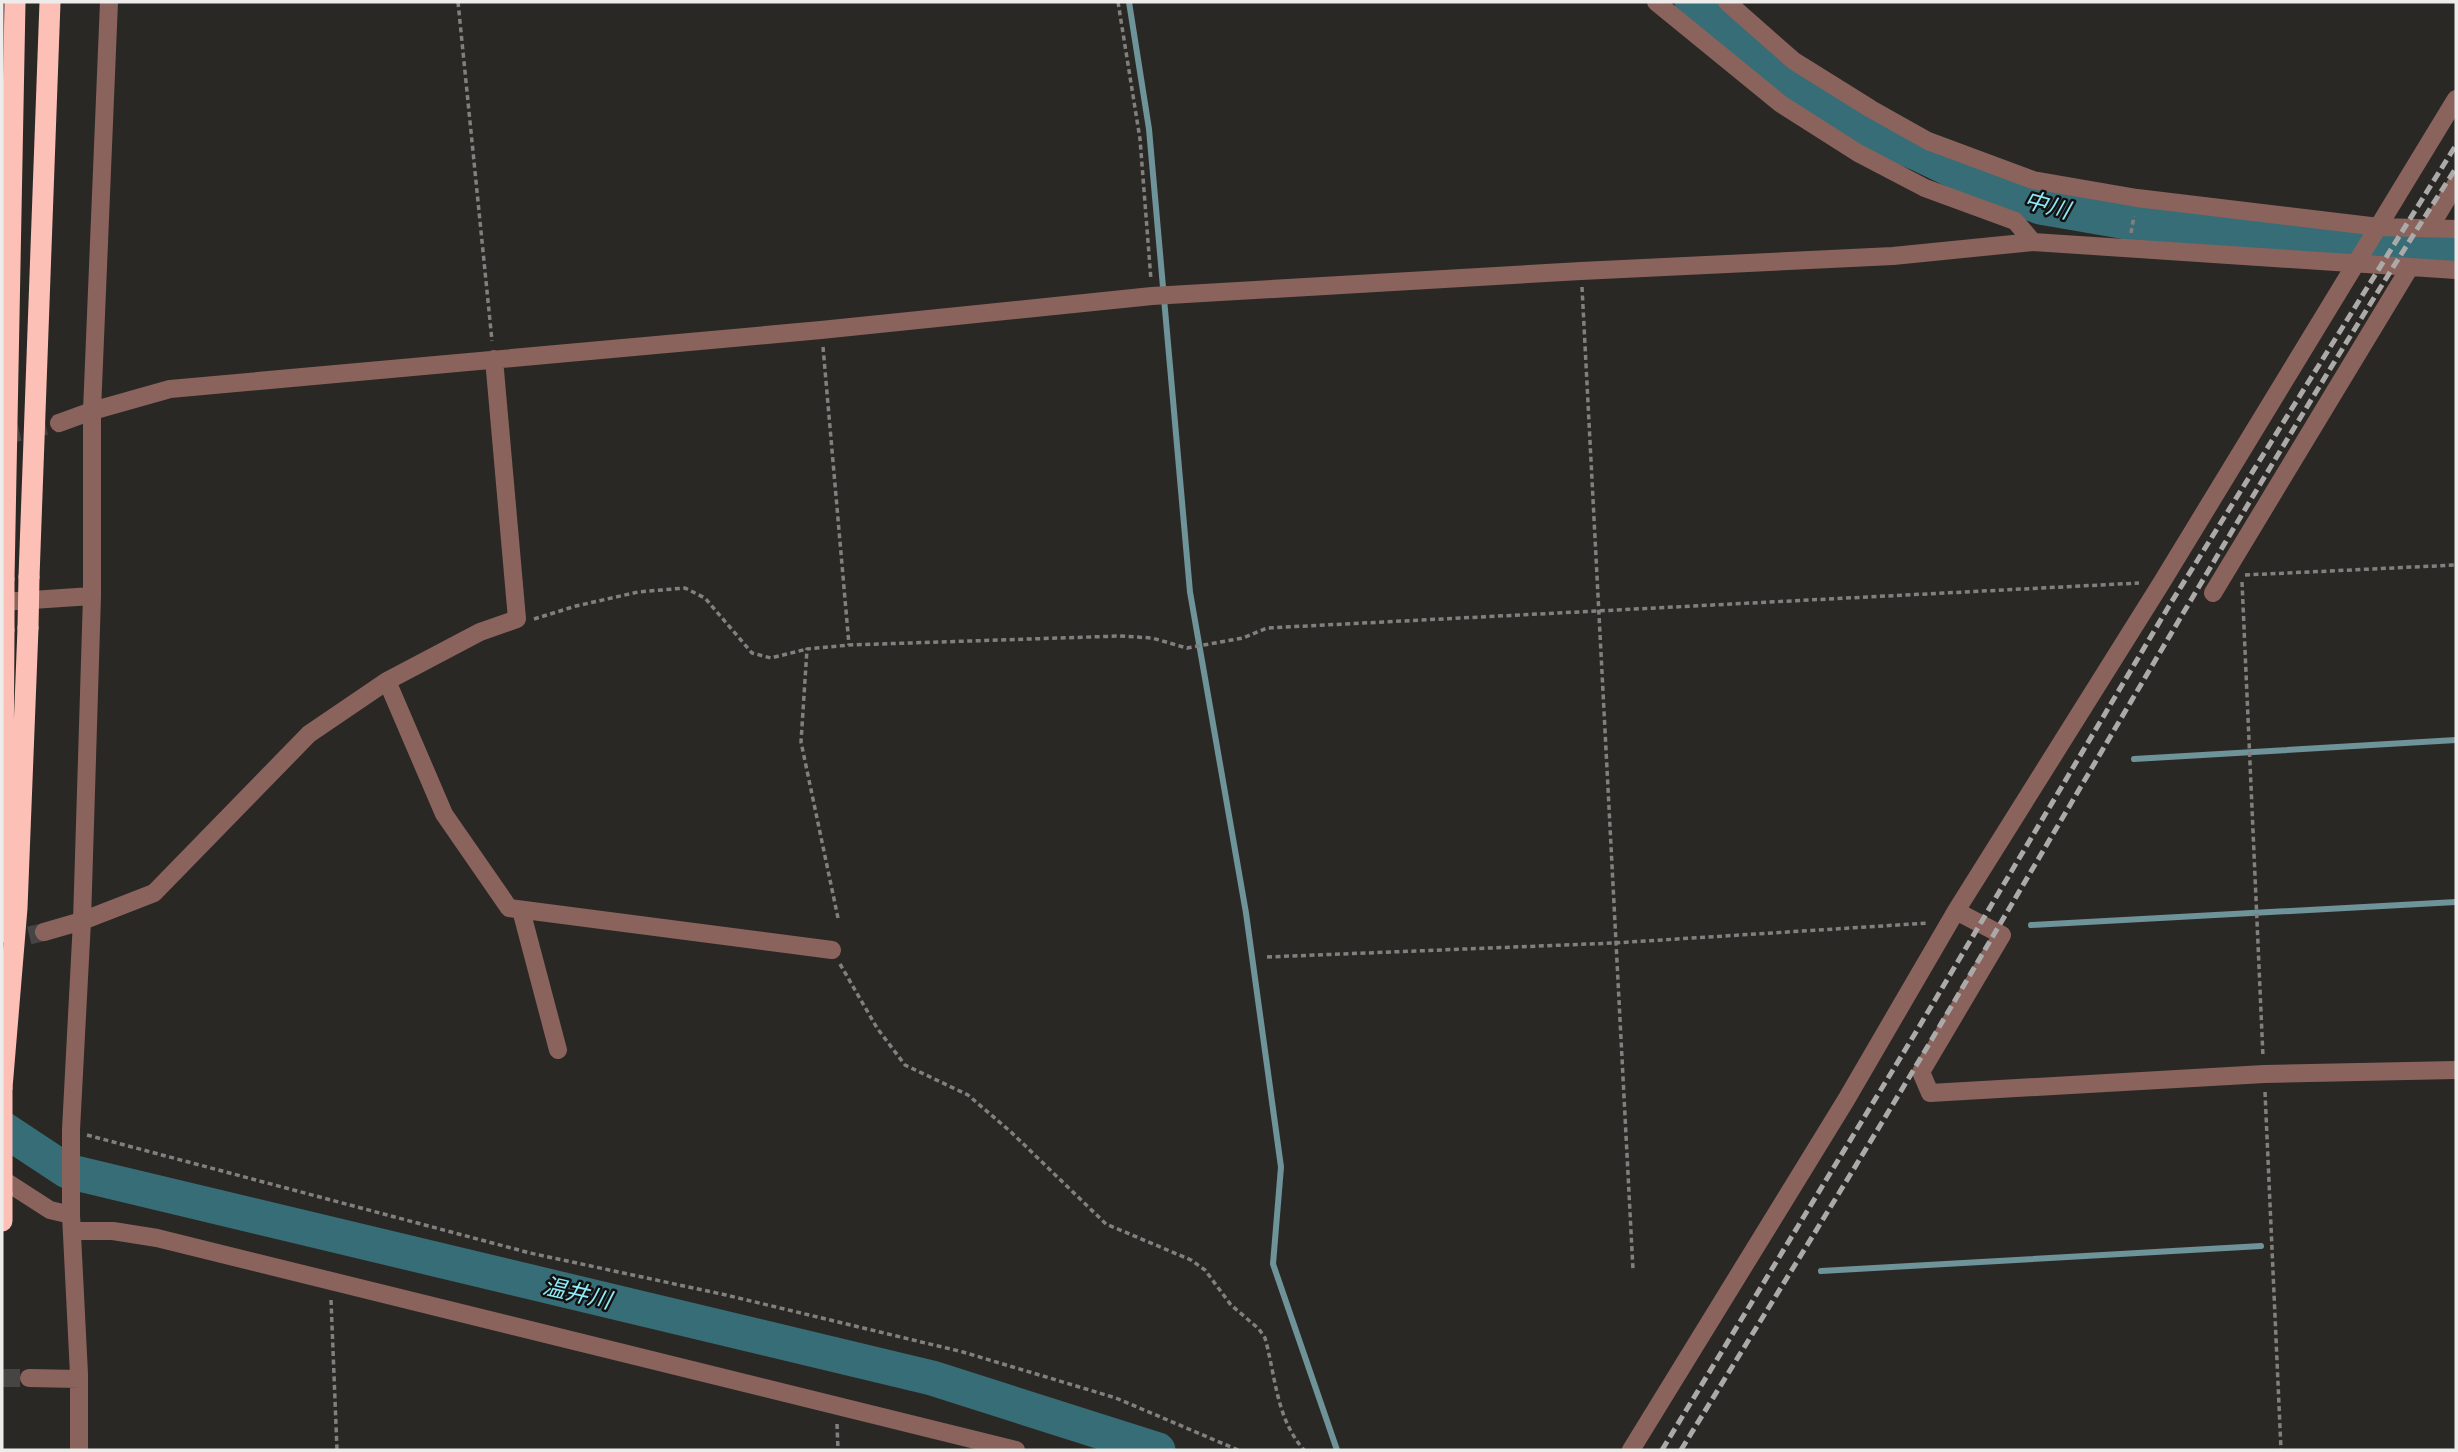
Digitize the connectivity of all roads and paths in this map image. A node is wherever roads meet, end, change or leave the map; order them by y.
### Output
1 (15, 2) edge
2 (50, 2) edge
3 (109, 2) edge
4 (458, 2) edge
5 (1118, 2) edge
6 (1656, 2) edge
7 (1727, 2) edge
8 (2456, 99) edge
9 (2456, 184) edge
10 (2137, 198) junction
11 (2379, 226) junction
12 (2430, 227) junction
13 (2456, 229) edge
14 (2033, 242) junction
15 (2129, 248) junction
16 (2359, 262) junction
17 (2410, 267) junction
18 (2456, 270) edge
19 (1581, 271) junction
20 (1152, 296) junction
21 (821, 330) junction
22 (494, 359) junction
23 (92, 411) junction
24 (59, 423) tunnel mouth
25 (2456, 565) edge
26 (2162, 582) junction
27 (2213, 593) dead end
28 (92, 596) junction
29 (2, 602) edge
30 (1600, 611) junction
31 (517, 619) junction
32 (849, 645) junction
33 (807, 649) junction
34 (387, 681) junction
35 (521, 910) junction
36 (1953, 916) junction
37 (838, 918) dead end
38 (82, 921) junction
39 (44, 932) tunnel mouth
40 (1614, 943) junction
41 (832, 950) joint
42 (1267, 957) dead end
43 (558, 1050) dead end
44 (2456, 1070) edge
45 (2264, 1074) junction
46 (2, 1088) edge
47 (71, 1133) junction
48 (2, 1179) edge
49 (2, 1194) edge
50 (71, 1217) junction
51 (2, 1221) edge
52 (1633, 1270) dead end
53 (332, 1280) junction
54 (29, 1378) tunnel mouth
55 (79, 1379) junction
56 (836, 1408) junction
57 (79, 1450) edge
58 (337, 1450) edge
59 (838, 1450) edge
60 (1016, 1450) edge
61 (1238, 1450) edge
62 (1304, 1450) edge
63 (1631, 1450) edge
64 (2281, 1450) edge

1 - 46 highway, bridge
2 - 46 highway, bridge
3 - 23 street
4 - 22 path
5 - 20 path
6 - 14 street
7 - 10 street
8 - 11 street
9 - 12 street
10 - 11 street
10 - 15 path
11 - 12 street
11 - 16 street
12 - 13 street
14 - 15 street
14 - 19 street
15 - 16 street
16 - 17 street
16 - 26 street
17 - 18 street
17 - 27 street
19 - 20 street
19 - 30 path
20 - 21 street
21 - 22 street
21 - 32 path
22 - 23 street
22 - 31 street
23 - 24 street
23 - 28 street
25 - 45 path
26 - 30 path
26 - 36 street
28 - 29 street
28 - 38 street
30 - 32 path
30 - 40 path
31 - 33 path
31 - 34 street
32 - 33 path
33 - 37 path
34 - 35 street
34 - 38 street
35 - 41 street
35 - 43 street
36 - 40 path
36 - 45 street
36 - 63 street
38 - 39 street
38 - 47 street
40 - 42 path
40 - 52 path
41 - 62 path
44 - 45 street
45 - 64 path
46 - 49 highway, bridge
47 - 50 street
47 - 61 path
48 - 50 street
49 - 51 highway
50 - 53 street
50 - 55 street
53 - 56 street
53 - 58 path
54 - 55 street
55 - 57 street
56 - 59 path
56 - 60 street

